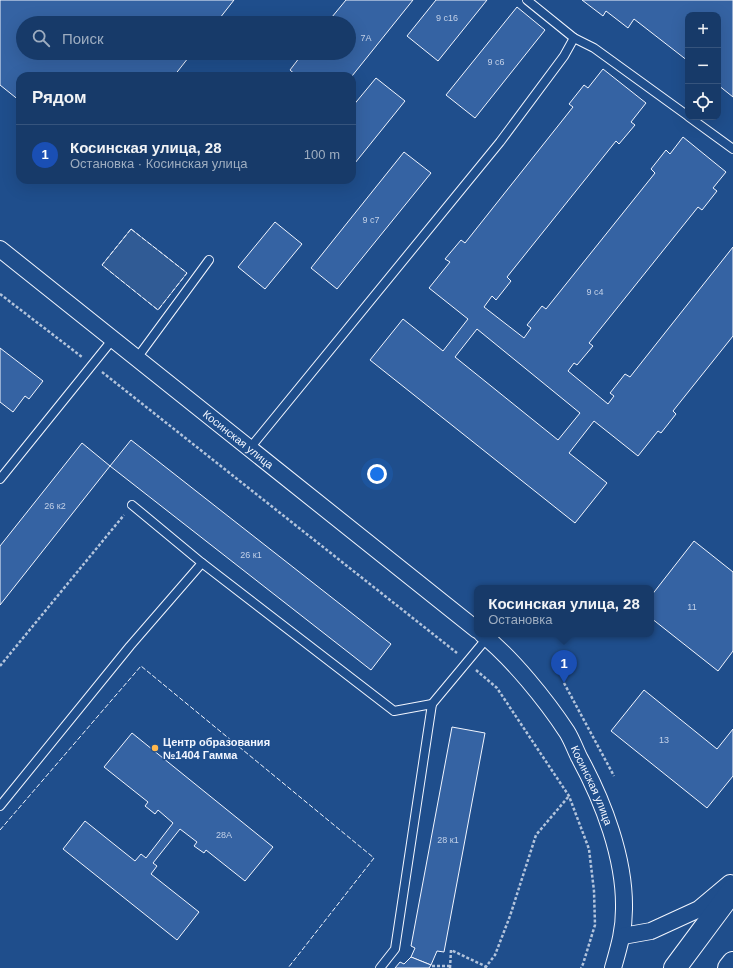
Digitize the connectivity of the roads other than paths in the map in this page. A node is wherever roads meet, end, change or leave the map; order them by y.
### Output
1 (527, 0) edge
2 (574, 38) junction
3 (685, 115) edge
4 (692, 120) edge
5 (733, 149) edge
6 (0, 249) edge
7 (209, 260) dead end
8 (113, 339) junction
9 (137, 358) junction
10 (250, 448) junction
11 (0, 479) edge
12 (132, 505) road end
13 (202, 563) junction
14 (474, 628) edge
15 (480, 637) edge
16 (485, 637) edge
17 (432, 704) junction
18 (0, 806) edge
19 (733, 881) edge
20 (733, 890) edge
21 (622, 936) junction
22 (733, 963) edge
23 (380, 968) edge
24 (613, 968) edge
25 (676, 968) edge
26 (729, 968) edge

1 - 2 lane
2 - 3 lane
2 - 10 lane
4 - 5 lane
6 - 8 street, Косинская улица
7 - 9 lane
8 - 9 street, Косинская улица
8 - 11 lane
9 - 10 street, Косинская улица
10 - 14 street, Косинская улица
12 - 13 lane
13 - 17 lane
13 - 18 lane
15 - 17 lane
16 - 21 street, Косинская улица
17 - 23 lane
19 - 21 street
20 - 25 main road
21 - 24 street, Косинская улица
22 - 26 main road

